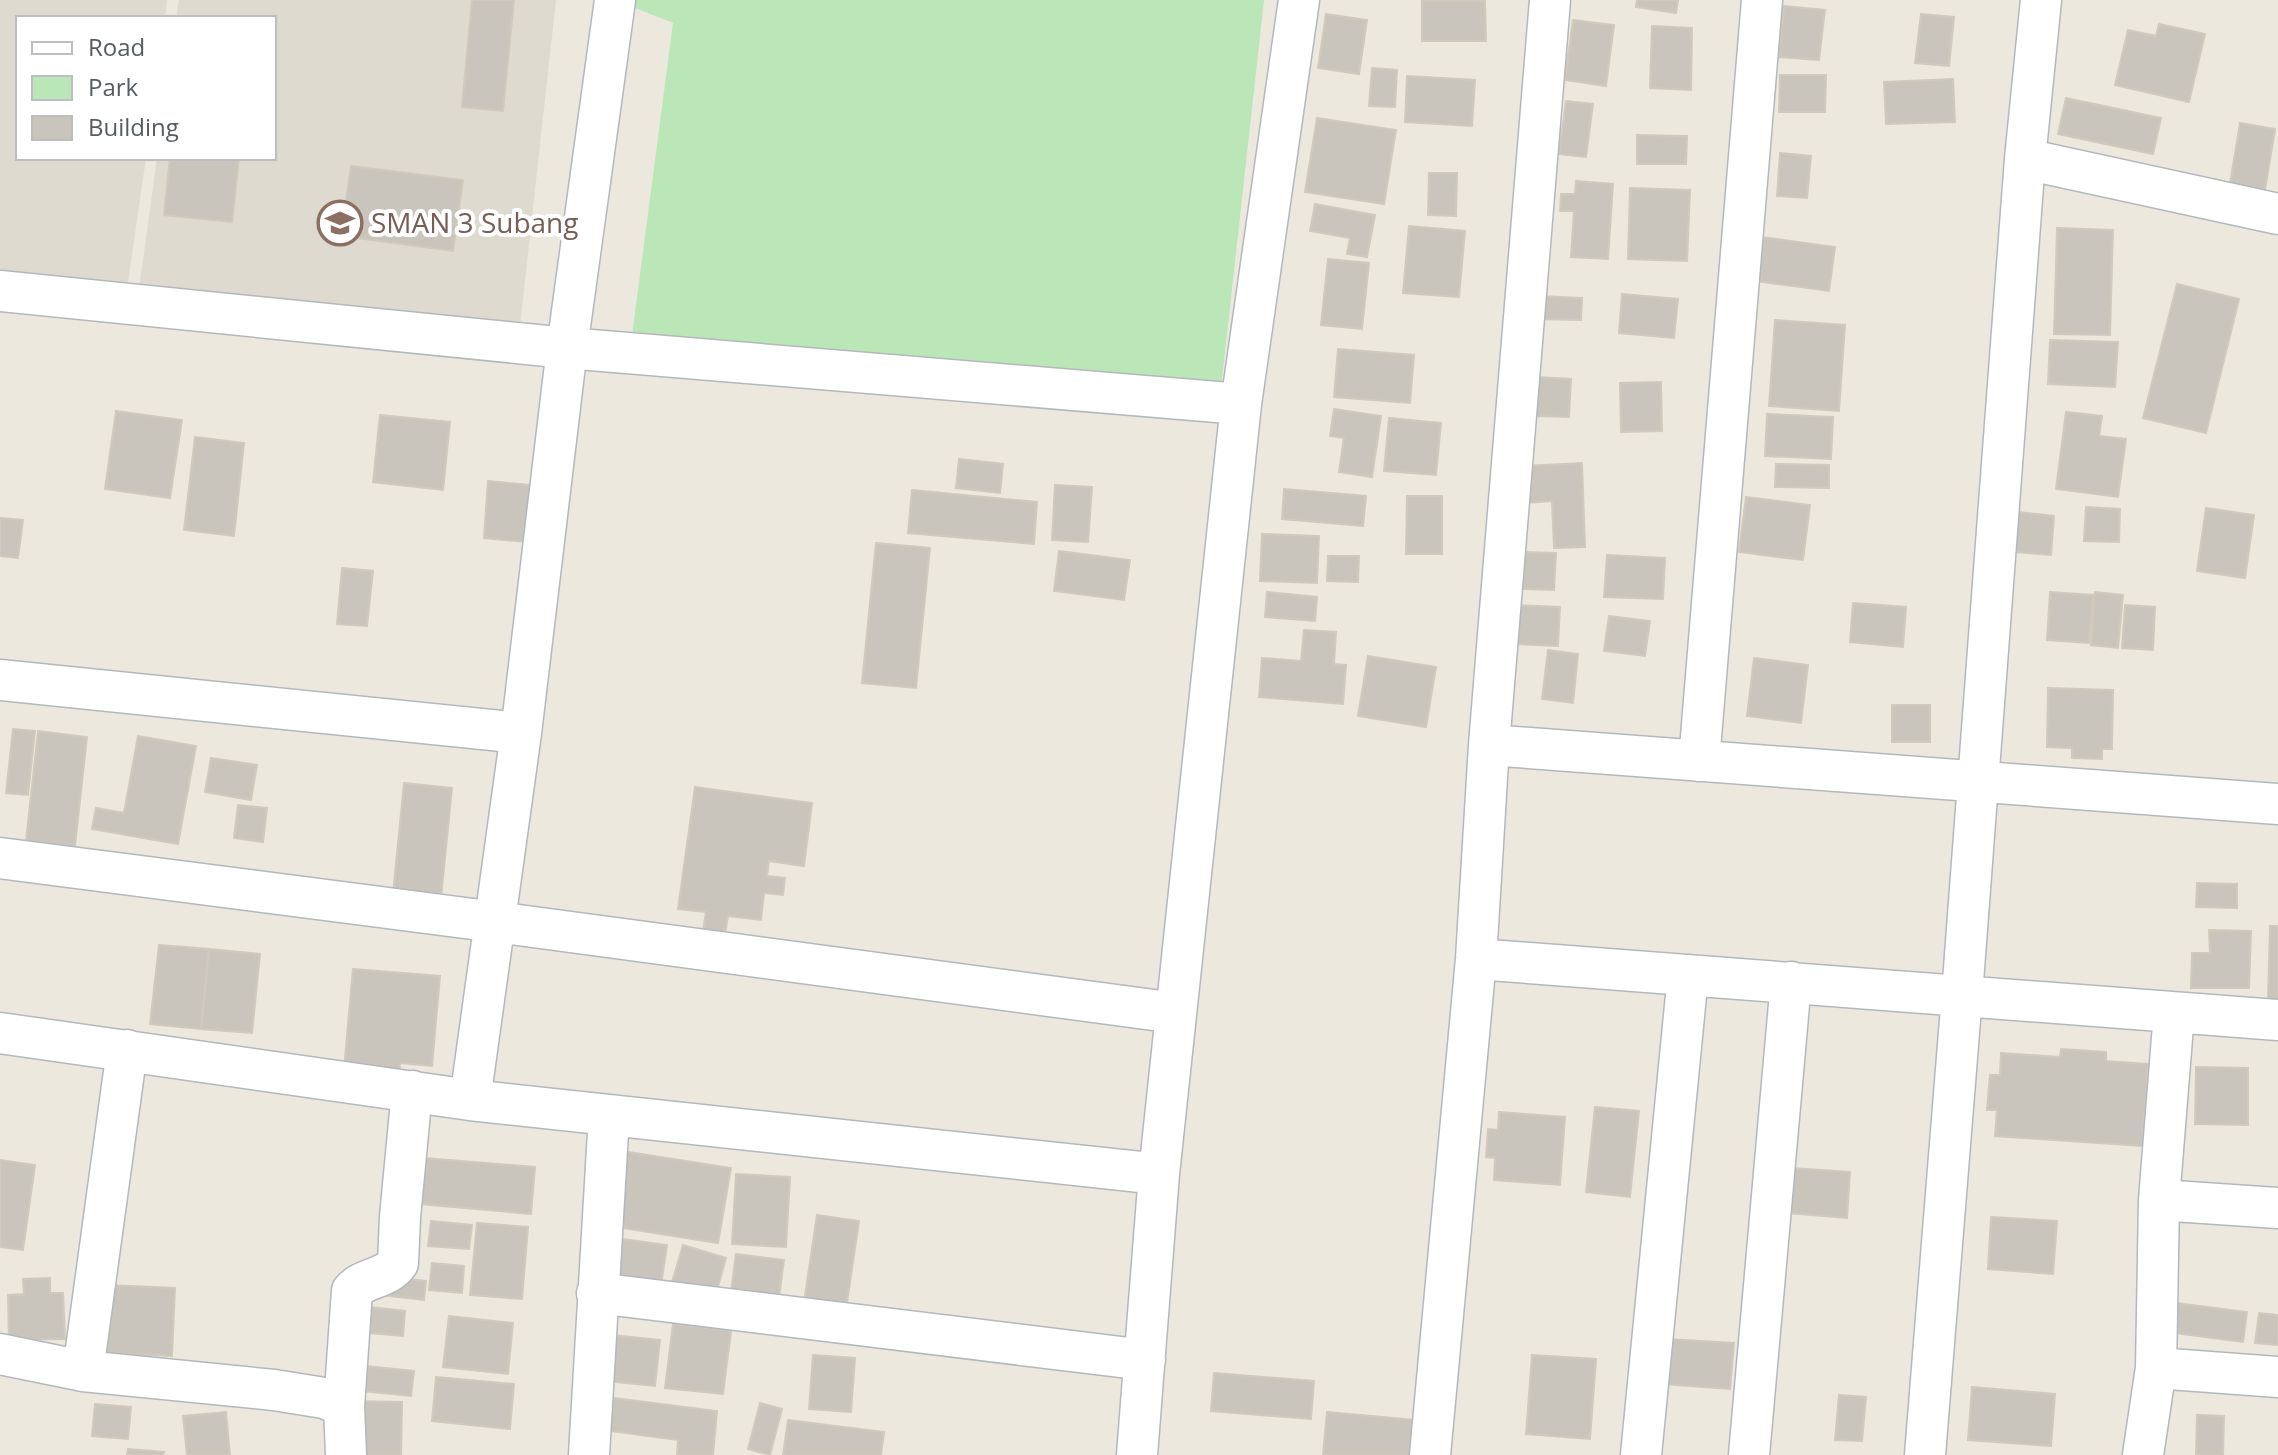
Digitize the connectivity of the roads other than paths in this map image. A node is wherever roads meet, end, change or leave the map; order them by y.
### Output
1 (615, 0) edge
2 (1299, 0) edge
3 (1550, 0) edge
4 (1762, 0) edge
5 (2041, 0) edge
6 (2025, 159) junction
7 (2278, 214) edge
8 (0, 291) edge
9 (567, 348) junction
10 (1241, 404) junction
11 (0, 680) edge
12 (521, 733) junction
13 (1489, 745) junction
14 (1699, 761) junction
15 (1978, 781) junction
16 (2278, 804) edge
17 (0, 858) edge
18 (496, 922) junction
19 (1476, 959) junction
20 (1688, 975) junction
21 (1791, 982) junction
22 (1962, 995) junction
23 (1176, 1013) junction
24 (2174, 1013) junction
25 (2278, 1020) edge
26 (0, 1033) edge
27 (127, 1050) junction
28 (412, 1091) junction
29 (470, 1100) junction
30 (609, 1115) junction
31 (1159, 1174) junction
32 (2159, 1200) junction
33 (2278, 1208) edge
34 (597, 1293) junction
35 (0, 1354) edge
36 (1145, 1360) junction
37 (0, 1362) edge
38 (2156, 1368) junction
39 (83, 1371) junction
40 (2278, 1377) edge
41 (344, 1406) junction
42 (346, 1455) edge
43 (589, 1455) edge
44 (1137, 1455) edge
45 (1430, 1455) edge
46 (1641, 1455) edge
47 (1749, 1455) edge
48 (1925, 1455) edge
49 (2143, 1455) edge

1 - 9 street
2 - 10 street
3 - 13 street
4 - 14 street
5 - 6 street
6 - 7 street
6 - 15 street
8 - 9 street
9 - 10 street
9 - 12 street
10 - 23 street
11 - 12 street
12 - 18 street
13 - 14 street
13 - 19 street
14 - 15 street
15 - 16 street
15 - 22 street
17 - 18 street
18 - 23 street
18 - 29 street
19 - 20 street
19 - 45 street
20 - 21 street
20 - 46 street
21 - 22 street
21 - 47 street
22 - 24 street
22 - 48 street
23 - 31 street
24 - 25 street
24 - 32 street
26 - 27 street
27 - 28 street
27 - 39 street
28 - 29 street
28 - 41 street
29 - 30 street
30 - 31 street
30 - 34 street
31 - 36 street
32 - 33 street
32 - 38 street
34 - 36 street
34 - 43 street
35 - 37 street
35 - 39 street
36 - 44 street
38 - 40 street
38 - 49 street
39 - 41 street
41 - 42 street

